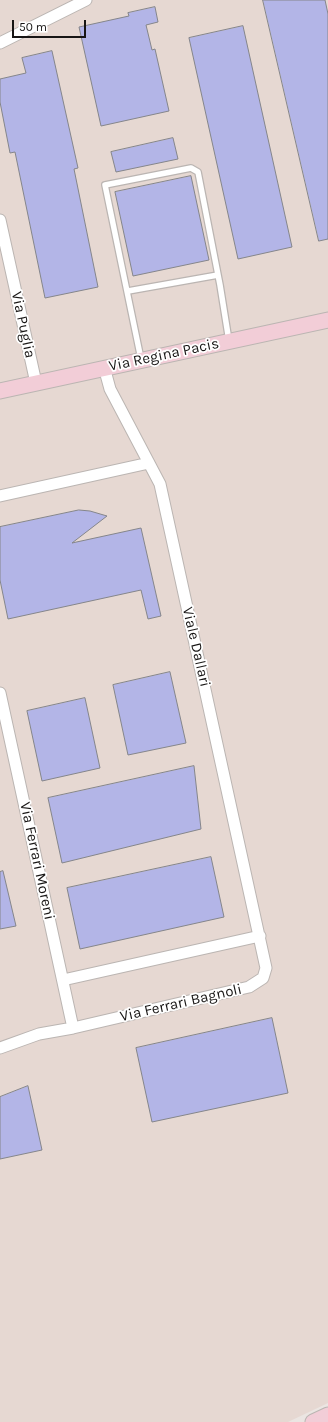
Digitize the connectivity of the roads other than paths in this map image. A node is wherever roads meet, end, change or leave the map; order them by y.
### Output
1 (86, 0) edge
2 (0, 43) edge
3 (0, 220) edge
4 (218, 275) junction
5 (128, 291) junction
6 (328, 320) edge
7 (229, 341) junction
8 (142, 360) junction
9 (104, 367) junction
10 (36, 383) junction
11 (0, 391) edge
12 (149, 463) junction
13 (0, 496) edge
14 (0, 693) edge
15 (260, 936) junction
16 (63, 980) junction
17 (74, 1028) junction
18 (0, 1048) edge
19 (328, 1415) edge
20 (313, 1422) edge

1 - 2 street
3 - 10 street, Via Puglia
4 - 5 lane
4 - 5 lane
4 - 7 lane
5 - 8 lane
6 - 7 street, Via Regina Pacis
7 - 8 street, Via Regina Pacis
8 - 9 street, Via Regina Pacis
9 - 10 street, Via Regina Pacis
9 - 12 street, Viale Dallari
10 - 11 street, Via Regina Pacis
12 - 13 street
12 - 15 street, Viale Dallari
14 - 16 street, Via Ferrari Moreni
15 - 16 street
15 - 17 street, Via Ferrari Bagnoli
16 - 17 street, Via Ferrari Moreni
17 - 18 street, Via Ferrari Bagnoli
19 - 20 street

